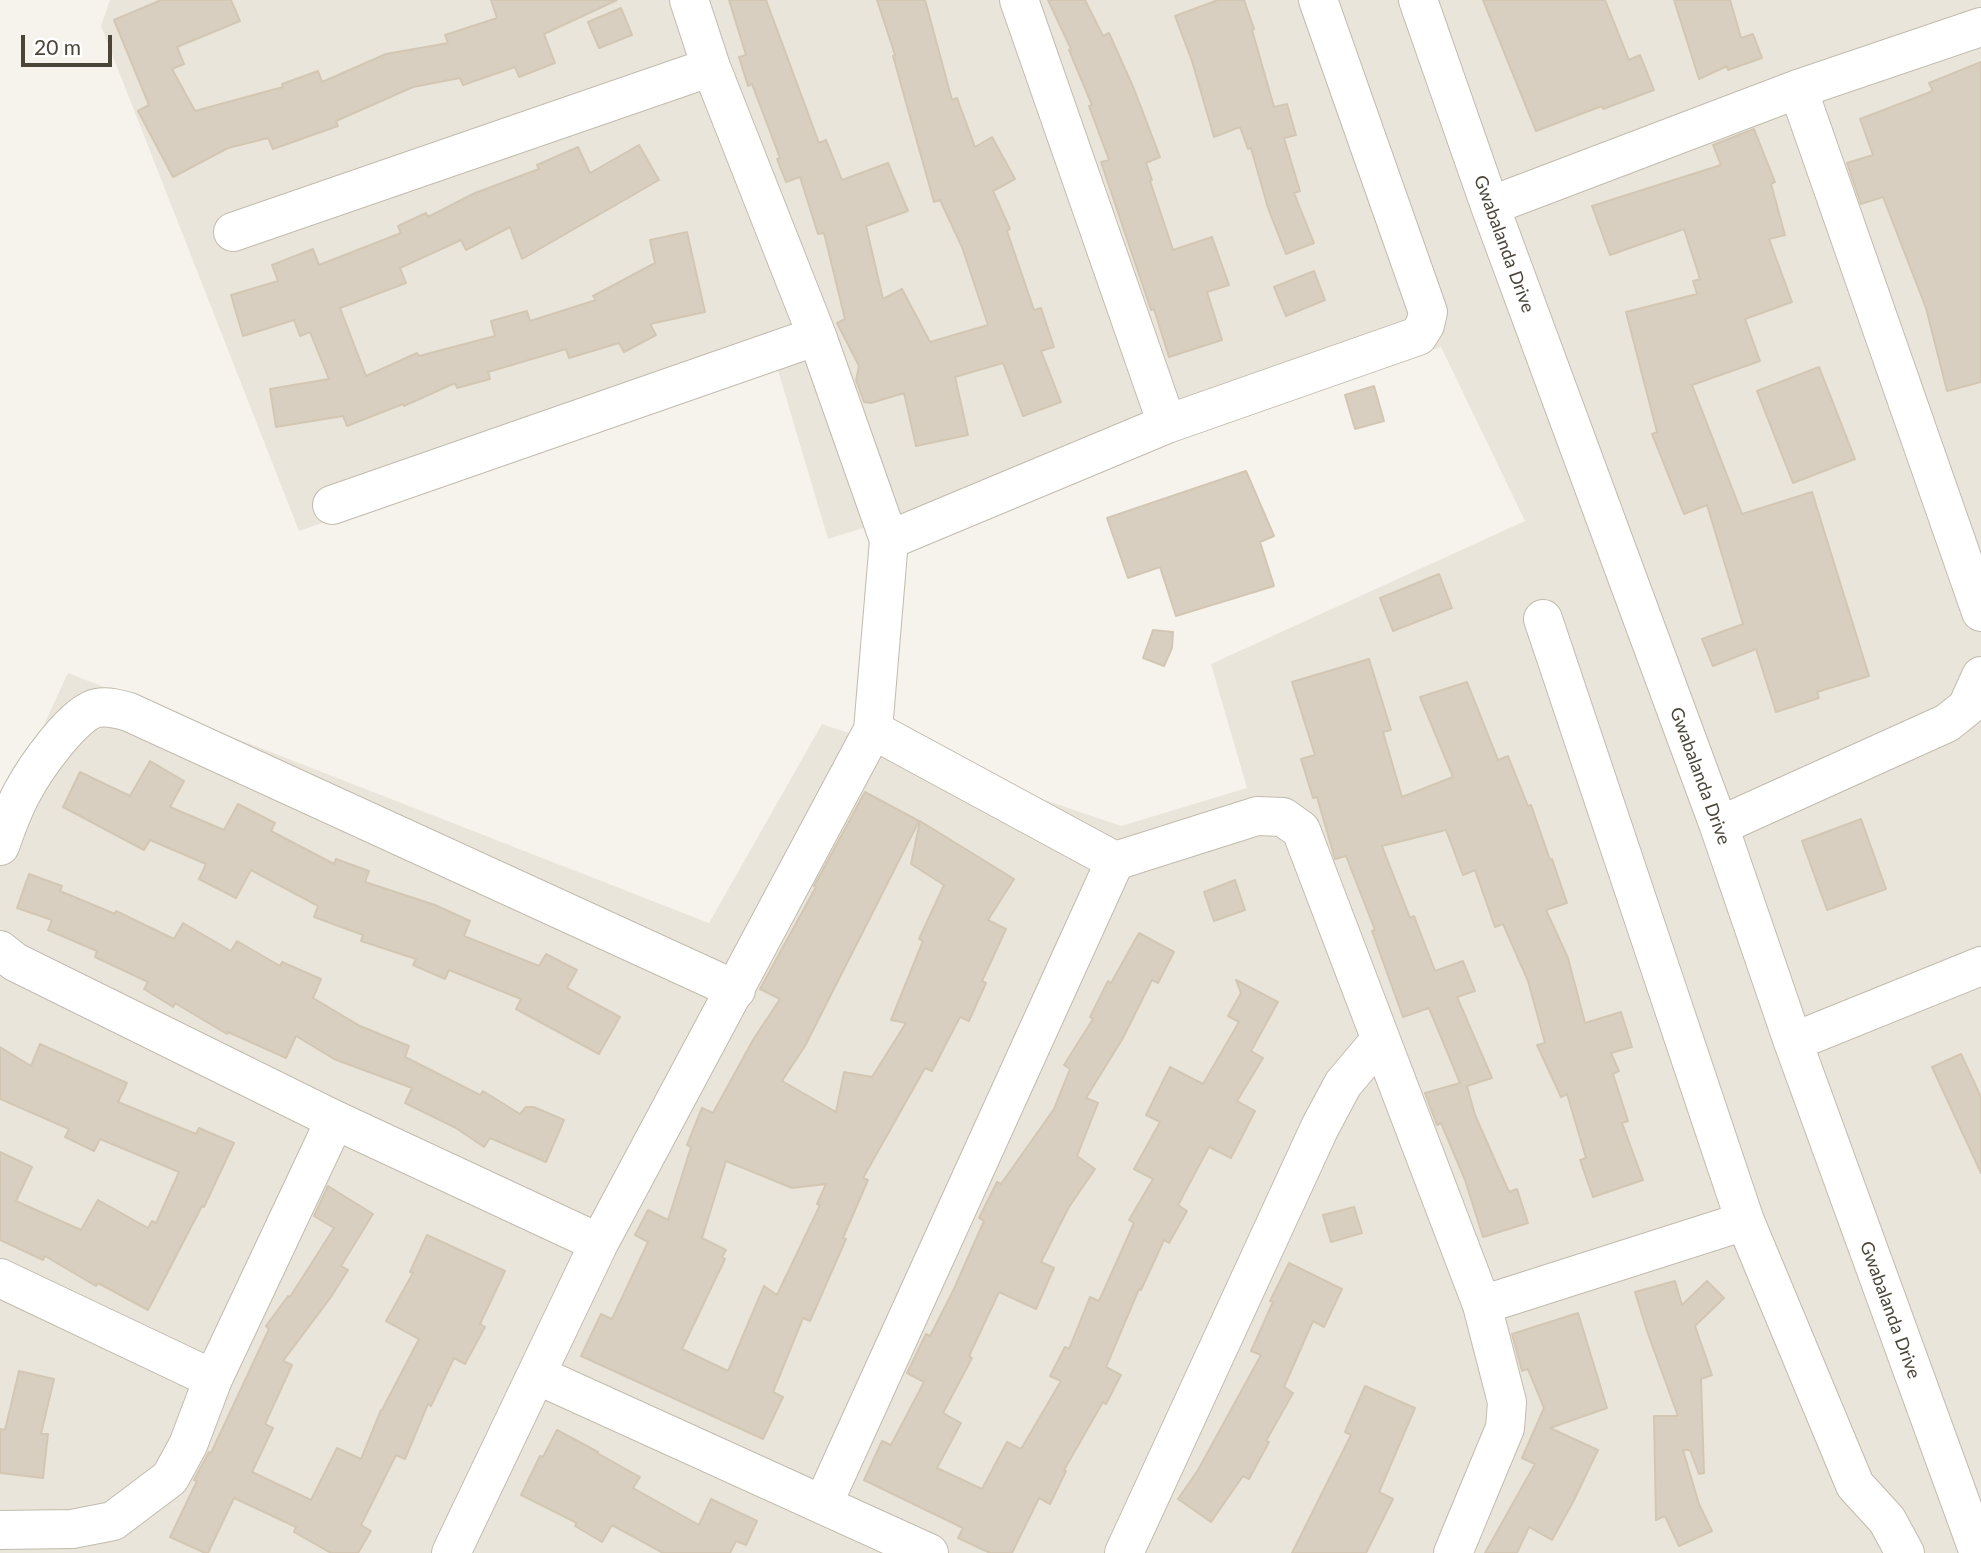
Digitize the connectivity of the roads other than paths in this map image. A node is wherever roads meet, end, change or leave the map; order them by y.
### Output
1 (690, 0) edge
2 (1019, 0) edge
3 (1318, 0) edge
4 (1418, 0) edge
5 (1981, 27) edge
6 (710, 68) junction
7 (1798, 89) junction
8 (1490, 206) junction
9 (233, 232) dead end
10 (817, 336) junction
11 (1167, 424) junction
12 (332, 505) dead end
13 (889, 540) junction
14 (1981, 612) edge
15 (1543, 620) dead end
16 (1981, 676) edge
17 (873, 730) junction
18 (1719, 826) junction
19 (0, 846) edge
20 (1115, 861) junction
21 (0, 950) edge
22 (1981, 966) edge
23 (736, 990) junction
24 (1380, 1040) junction
25 (1793, 1042) junction
26 (335, 1121) junction
27 (1745, 1221) junction
28 (599, 1243) junction
29 (0, 1278) edge
30 (1482, 1305) junction
31 (537, 1374) junction
32 (213, 1379) junction
33 (823, 1504) junction
34 (0, 1530) edge
35 (451, 1553) edge
36 (929, 1553) edge
37 (1124, 1553) edge
38 (1452, 1553) edge
39 (1905, 1553) edge
40 (1979, 1553) edge

1 - 6 street
2 - 11 street
3 - 11 street
4 - 8 street, Gwabalanda Drive
5 - 7 street
6 - 9 street
6 - 10 street
7 - 8 street
7 - 14 street
8 - 18 street, Gwabalanda Drive
10 - 12 street
10 - 13 street
11 - 13 street
13 - 17 street
15 - 27 street
16 - 18 street
17 - 20 street
17 - 23 street
18 - 25 street, Gwabalanda Drive
19 - 23 street
20 - 24 street
20 - 33 street
21 - 26 street
22 - 25 street
23 - 28 street
24 - 30 street
24 - 37 street
25 - 40 street, Gwabalanda Drive
26 - 28 street
26 - 32 street
27 - 30 street
27 - 39 street
28 - 31 street
29 - 32 street
30 - 38 street
31 - 33 street
31 - 35 street
32 - 34 street
33 - 36 street

